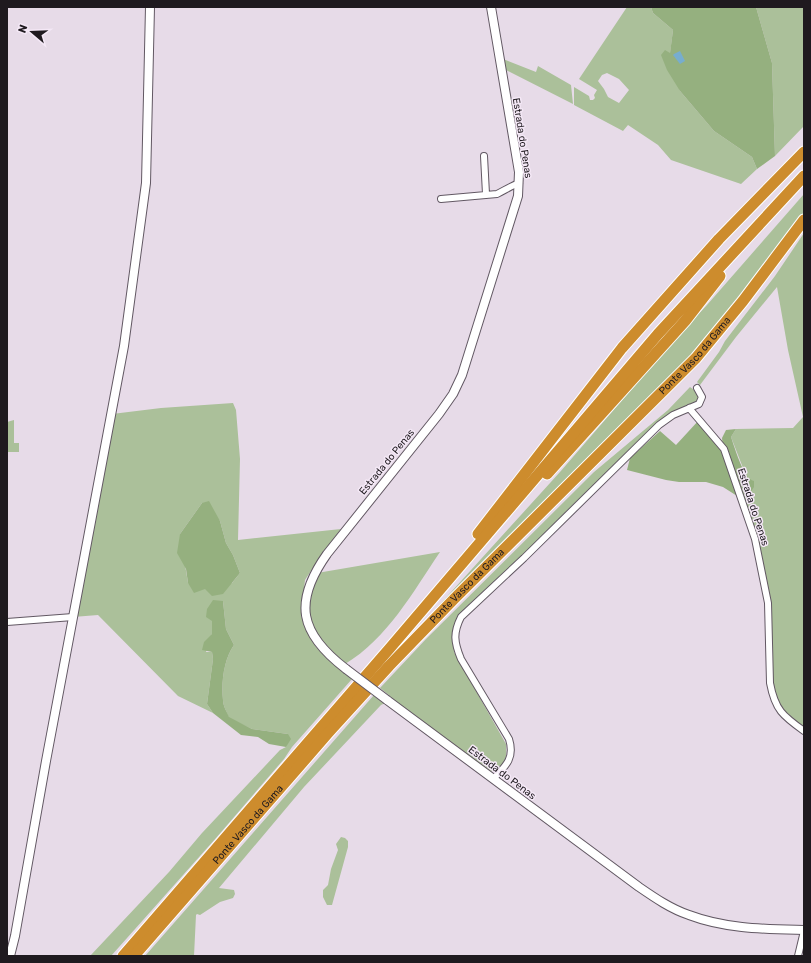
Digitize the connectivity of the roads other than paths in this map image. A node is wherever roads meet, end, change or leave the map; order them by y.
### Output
1 (150, 7) edge
2 (491, 7) edge
3 (804, 152) edge
4 (484, 156) dead end
5 (804, 176) edge
6 (519, 184) junction
7 (804, 186) edge
8 (486, 194) junction
9 (441, 199) dead end
10 (804, 220) edge
11 (697, 388) dead end
12 (689, 408) junction
13 (73, 617) junction
14 (7, 622) edge
15 (390, 648) junction
16 (804, 731) edge
17 (493, 779) junction
18 (804, 931) edge
19 (10, 956) edge
20 (123, 956) edge
21 (134, 956) edge
22 (798, 956) edge

1 - 13 street
2 - 6 street, Estrada do Penas
3 - 15 highway, Ponte Vasco da Gama
4 - 8 street
5 - 15 highway, Ponte Vasco da Gama
6 - 8 street
6 - 17 street, Estrada do Penas, bridge
7 - 15 highway, Ponte Vasco da Gama
8 - 9 street
10 - 21 highway, Ponte Vasco da Gama
11 - 12 street
12 - 16 street, Estrada do Penas
12 - 17 street
13 - 14 street
13 - 19 street
15 - 20 highway, Ponte Vasco da Gama
17 - 18 street, Estrada do Penas
18 - 22 street

